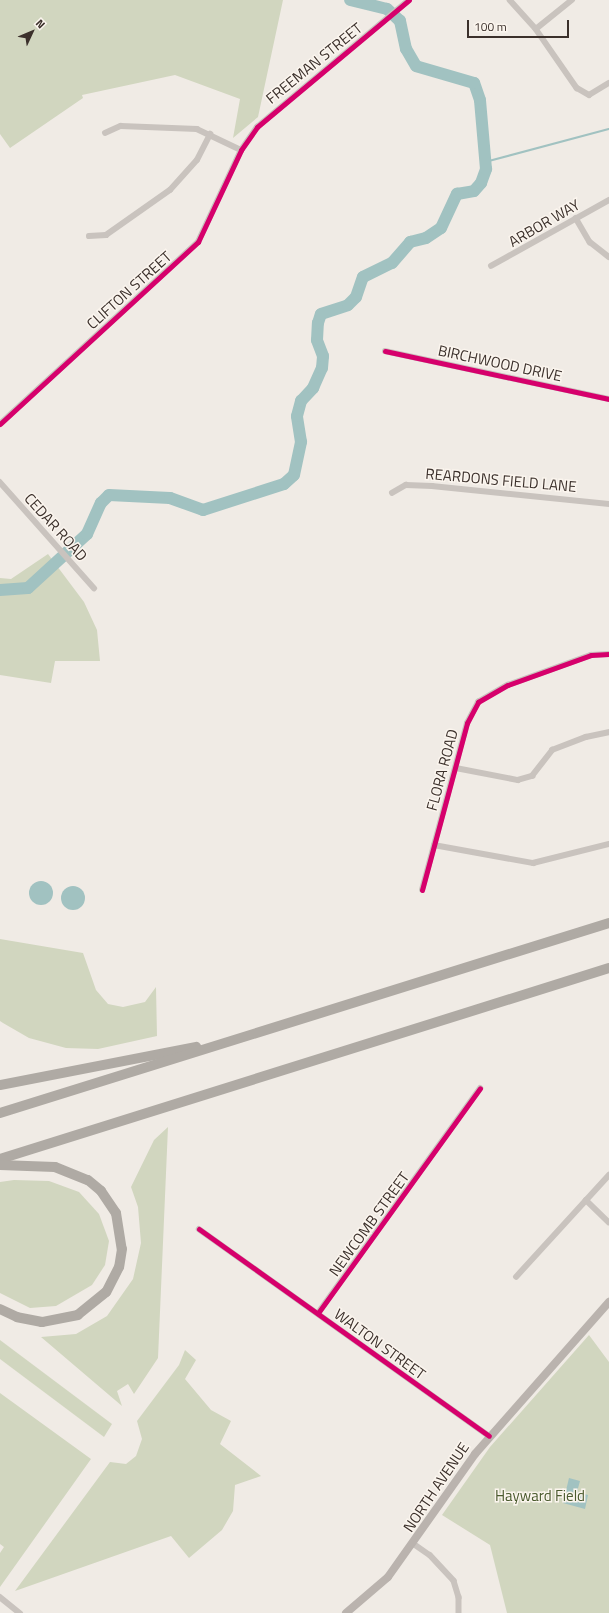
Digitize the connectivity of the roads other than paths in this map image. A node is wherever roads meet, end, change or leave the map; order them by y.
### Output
1 (409, 0) edge
2 (510, 0) edge
3 (572, 0) edge
4 (536, 29) junction
5 (609, 83) edge
6 (106, 134) dead end
7 (210, 134) junction
8 (241, 150) junction
9 (609, 200) edge
10 (576, 218) junction
11 (89, 236) dead end
12 (609, 257) edge
13 (491, 266) dead end
14 (385, 351) dead end
15 (609, 399) edge
16 (0, 424) edge
17 (0, 482) edge
18 (392, 493) dead end
19 (609, 504) edge
20 (94, 588) dead end
21 (609, 654) edge
22 (609, 732) edge
23 (456, 768) junction
24 (609, 844) edge
25 (434, 845) junction
26 (422, 890) dead end
27 (609, 923) edge
28 (609, 968) edge
29 (221, 1044) junction
30 (0, 1085) edge
31 (480, 1088) dead end
32 (0, 1113) edge
33 (0, 1159) edge
34 (0, 1165) edge
35 (609, 1175) edge
36 (586, 1200) junction
37 (609, 1222) edge
38 (199, 1229) dead end
39 (516, 1277) dead end
40 (609, 1302) edge
41 (0, 1309) edge
42 (318, 1314) junction
43 (489, 1436) junction
44 (414, 1544) junction
45 (0, 1598) edge
46 (20, 1613) edge
47 (346, 1613) edge
48 (459, 1613) edge

1 - 8 street, FREEMAN STREET
2 - 4 street
3 - 4 street
4 - 5 street
6 - 7 street
7 - 8 street
7 - 11 street
8 - 16 street, CLIFTON STREET
9 - 10 street, ARBOR WAY
10 - 12 street
10 - 13 street, ARBOR WAY
14 - 15 street, BIRCHWOOD DRIVE
17 - 20 street, CEDAR ROAD
18 - 19 street, REARDONS FIELD LANE
21 - 23 street, FLORA ROAD
22 - 23 street
23 - 25 street, FLORA ROAD
24 - 25 street
25 - 26 street, FLORA ROAD
27 - 29 highway
28 - 33 highway
29 - 30 highway
29 - 32 highway
31 - 42 street, NEWCOMB STREET
34 - 41 highway
35 - 36 street
36 - 37 street
36 - 39 street
38 - 42 street, WALTON STREET
40 - 43 main road, NORTH AVENUE
42 - 43 street, WALTON STREET
43 - 44 main road, NORTH AVENUE
44 - 47 main road, NORTH AVENUE
44 - 48 street
45 - 46 street

